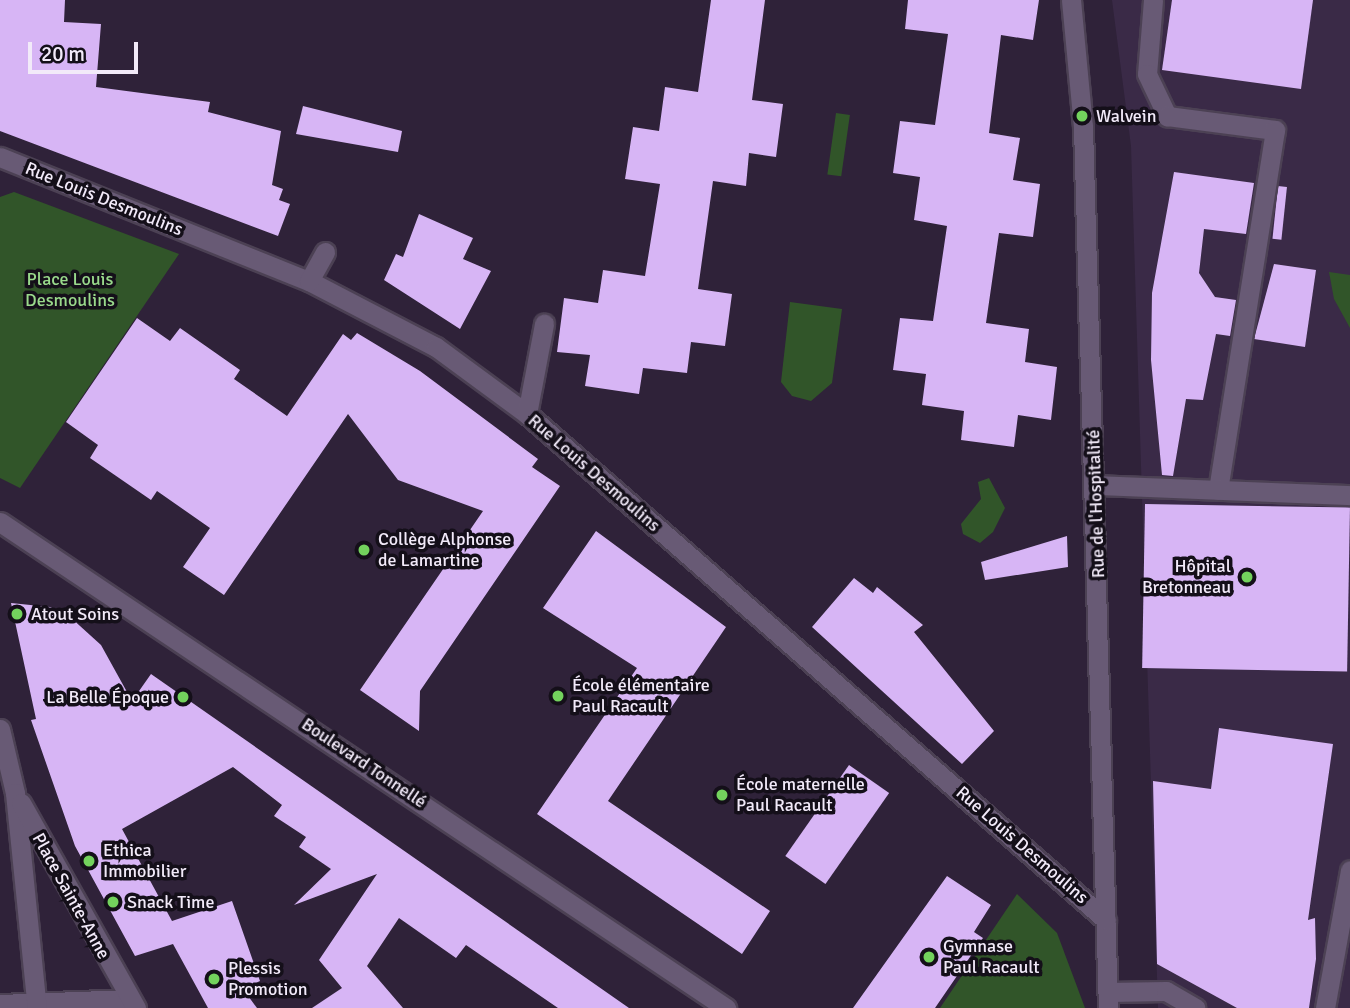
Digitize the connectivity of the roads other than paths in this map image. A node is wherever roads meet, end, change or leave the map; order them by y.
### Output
1 (1071, 0) edge
2 (1153, 0) edge
3 (0, 157) edge
4 (325, 252) dead end
5 (309, 281) junction
6 (544, 324) dead end
7 (527, 414) junction
8 (1096, 485) junction
9 (1217, 489) junction
10 (1350, 495) edge
11 (0, 522) edge
12 (0, 729) edge
13 (15, 793) junction
14 (1350, 870) edge
15 (1106, 919) junction
16 (1108, 1000) edge
17 (132, 1003) edge
18 (0, 1004) edge
19 (37, 1005) edge
20 (726, 1008) edge
21 (1195, 1008) edge
22 (1325, 1008) edge

1 - 8 street, Rue de l'Hospitalité
2 - 9 street
3 - 5 street, Rue Louis Desmoulins
4 - 5 street
5 - 7 street, Rue Louis Desmoulins
6 - 7 street
7 - 15 street, Rue Louis Desmoulins
8 - 9 street
8 - 15 street, Rue de l'Hospitalité
9 - 10 street
11 - 20 street, Boulevard Tonnellé
12 - 13 street, Place Sainte-Anne
13 - 17 street, Place Sainte-Anne
13 - 19 street, Place Sainte-Anne
14 - 22 street
15 - 16 street, Rue de l'Hospitalité
16 - 21 street
17 - 19 street, Place Sainte-Anne
18 - 19 street

